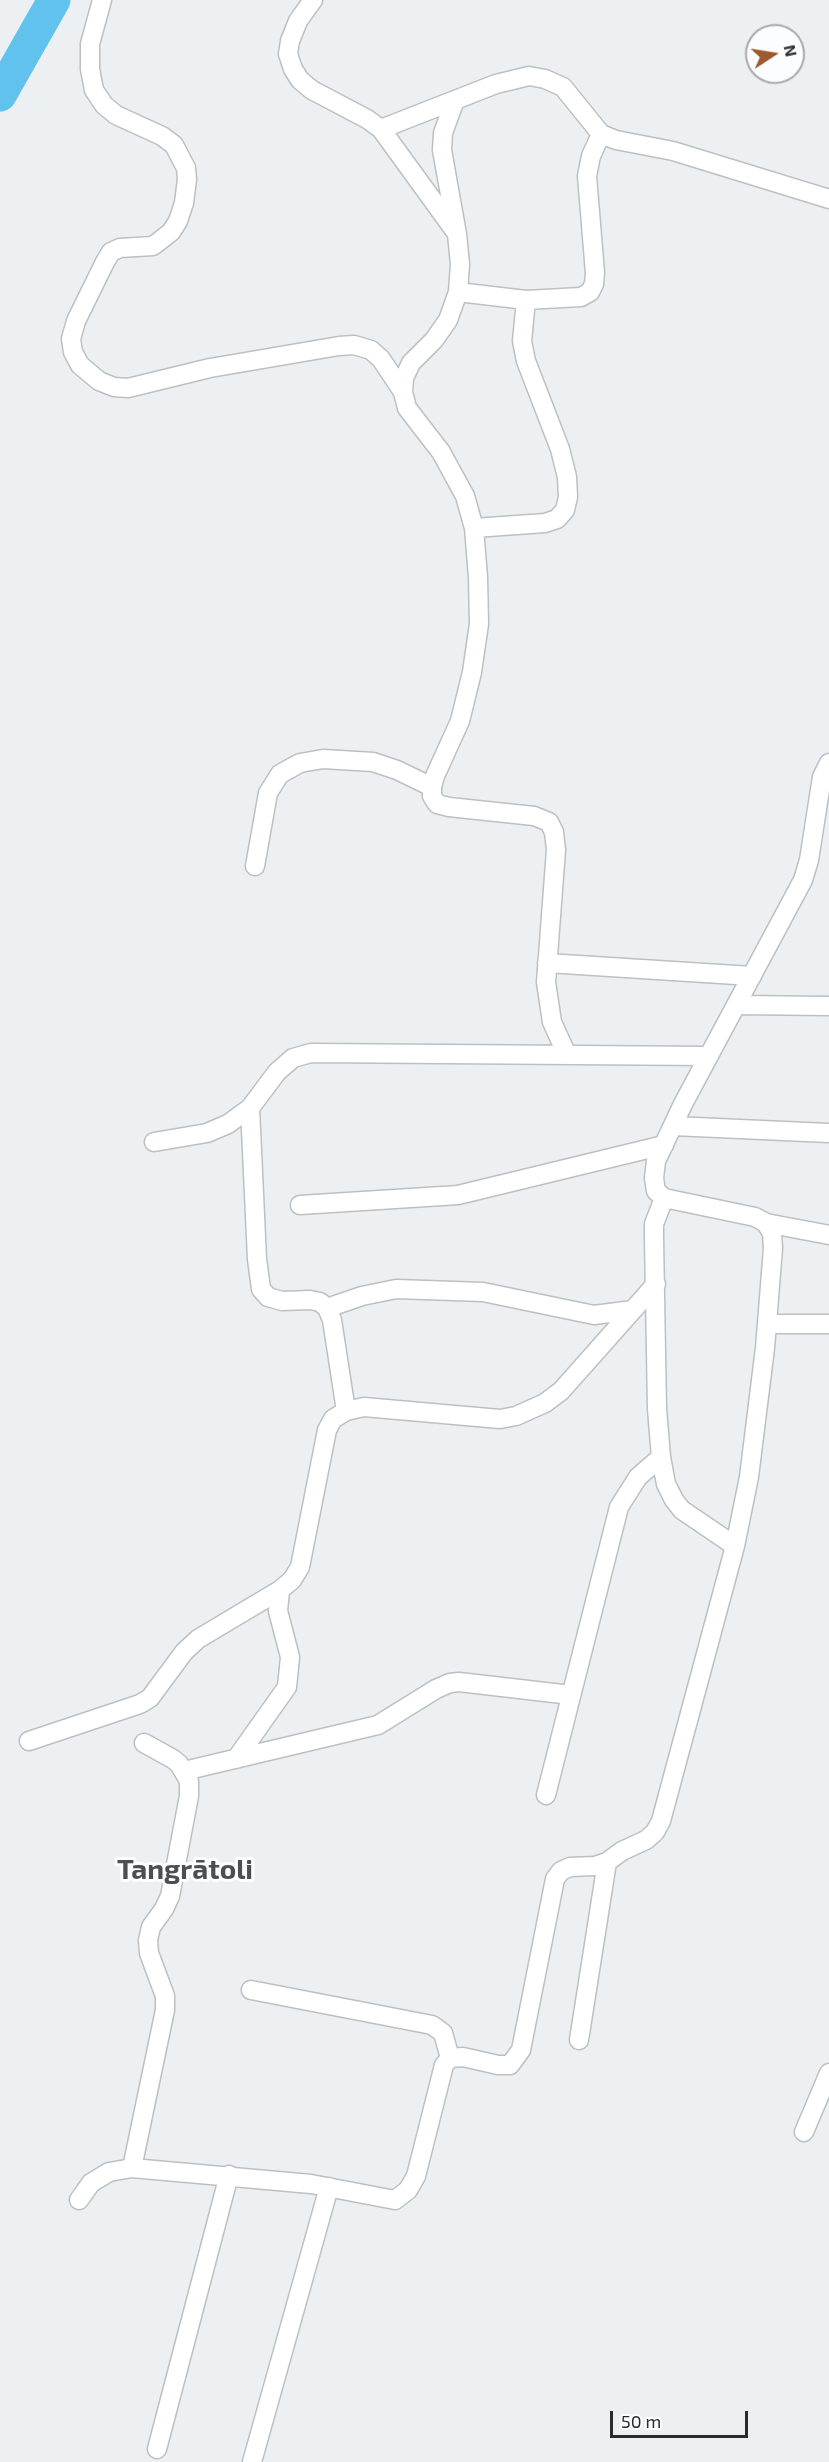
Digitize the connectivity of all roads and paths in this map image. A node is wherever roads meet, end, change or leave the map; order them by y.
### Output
1 (102, 0) edge
2 (313, 0) edge
3 (455, 100) junction
4 (381, 129) junction
5 (601, 134) junction
6 (829, 199) edge
7 (457, 234) junction
8 (458, 292) junction
9 (526, 300) junction
10 (371, 350) junction
11 (411, 363) junction
12 (403, 392) junction
13 (474, 528) junction
14 (829, 763) edge
15 (432, 787) junction
16 (821, 838) edge
17 (255, 866) dead end
18 (547, 963) junction
19 (752, 976) junction
20 (736, 1005) junction
21 (829, 1006) edge
22 (567, 1055) junction
23 (709, 1056) junction
24 (250, 1108) junction
25 (673, 1126) junction
26 (829, 1133) edge
27 (154, 1142) dead end
28 (664, 1145) junction
29 (664, 1198) junction
30 (300, 1205) dead end
31 (766, 1224) junction
32 (829, 1235) edge
33 (656, 1284) junction
34 (327, 1308) junction
35 (633, 1310) junction
36 (767, 1324) junction
37 (829, 1324) edge
38 (346, 1411) junction
39 (661, 1457) junction
40 (735, 1546) junction
41 (280, 1590) junction
42 (571, 1695) junction
43 (29, 1741) dead end
44 (144, 1743) dead end
45 (236, 1759) junction
46 (184, 1771) junction
47 (546, 1795) dead end
48 (608, 1862) junction
49 (251, 1990) dead end
50 (579, 2040) dead end
51 (450, 2058) junction
52 (829, 2073) edge
53 (804, 2132) dead end
54 (132, 2168) junction
55 (229, 2175) junction
56 (329, 2187) junction
57 (79, 2200) dead end
58 (157, 2449) dead end
59 (252, 2462) edge

1 - 10 street
2 - 4 street
3 - 4 street
3 - 5 street
3 - 7 street
4 - 7 street
5 - 6 street
5 - 9 street
7 - 8 street
8 - 9 street
8 - 11 street
9 - 13 street
10 - 11 street
10 - 12 street
11 - 12 street
12 - 13 street
13 - 15 street
14 - 16 street
15 - 17 street
15 - 18 street
16 - 19 street
18 - 19 street
18 - 22 street
19 - 20 street
20 - 21 street
20 - 23 street
22 - 23 street
22 - 24 street
23 - 25 street
24 - 27 street
24 - 34 street
25 - 26 street
25 - 28 street
28 - 29 street
28 - 30 street
29 - 31 street
29 - 33 street
31 - 32 street
31 - 36 street
33 - 35 street
33 - 39 street
34 - 35 street
34 - 38 street
35 - 38 street
36 - 37 street
36 - 40 street
38 - 41 street
39 - 40 street
39 - 42 street
40 - 48 street
41 - 43 street
41 - 45 street
42 - 45 street
42 - 47 street
44 - 46 street
45 - 46 street
46 - 54 street
48 - 50 street
48 - 51 street
49 - 51 street
51 - 56 street
52 - 53 street
54 - 55 street
54 - 57 street
55 - 56 street
55 - 58 street
56 - 59 street

